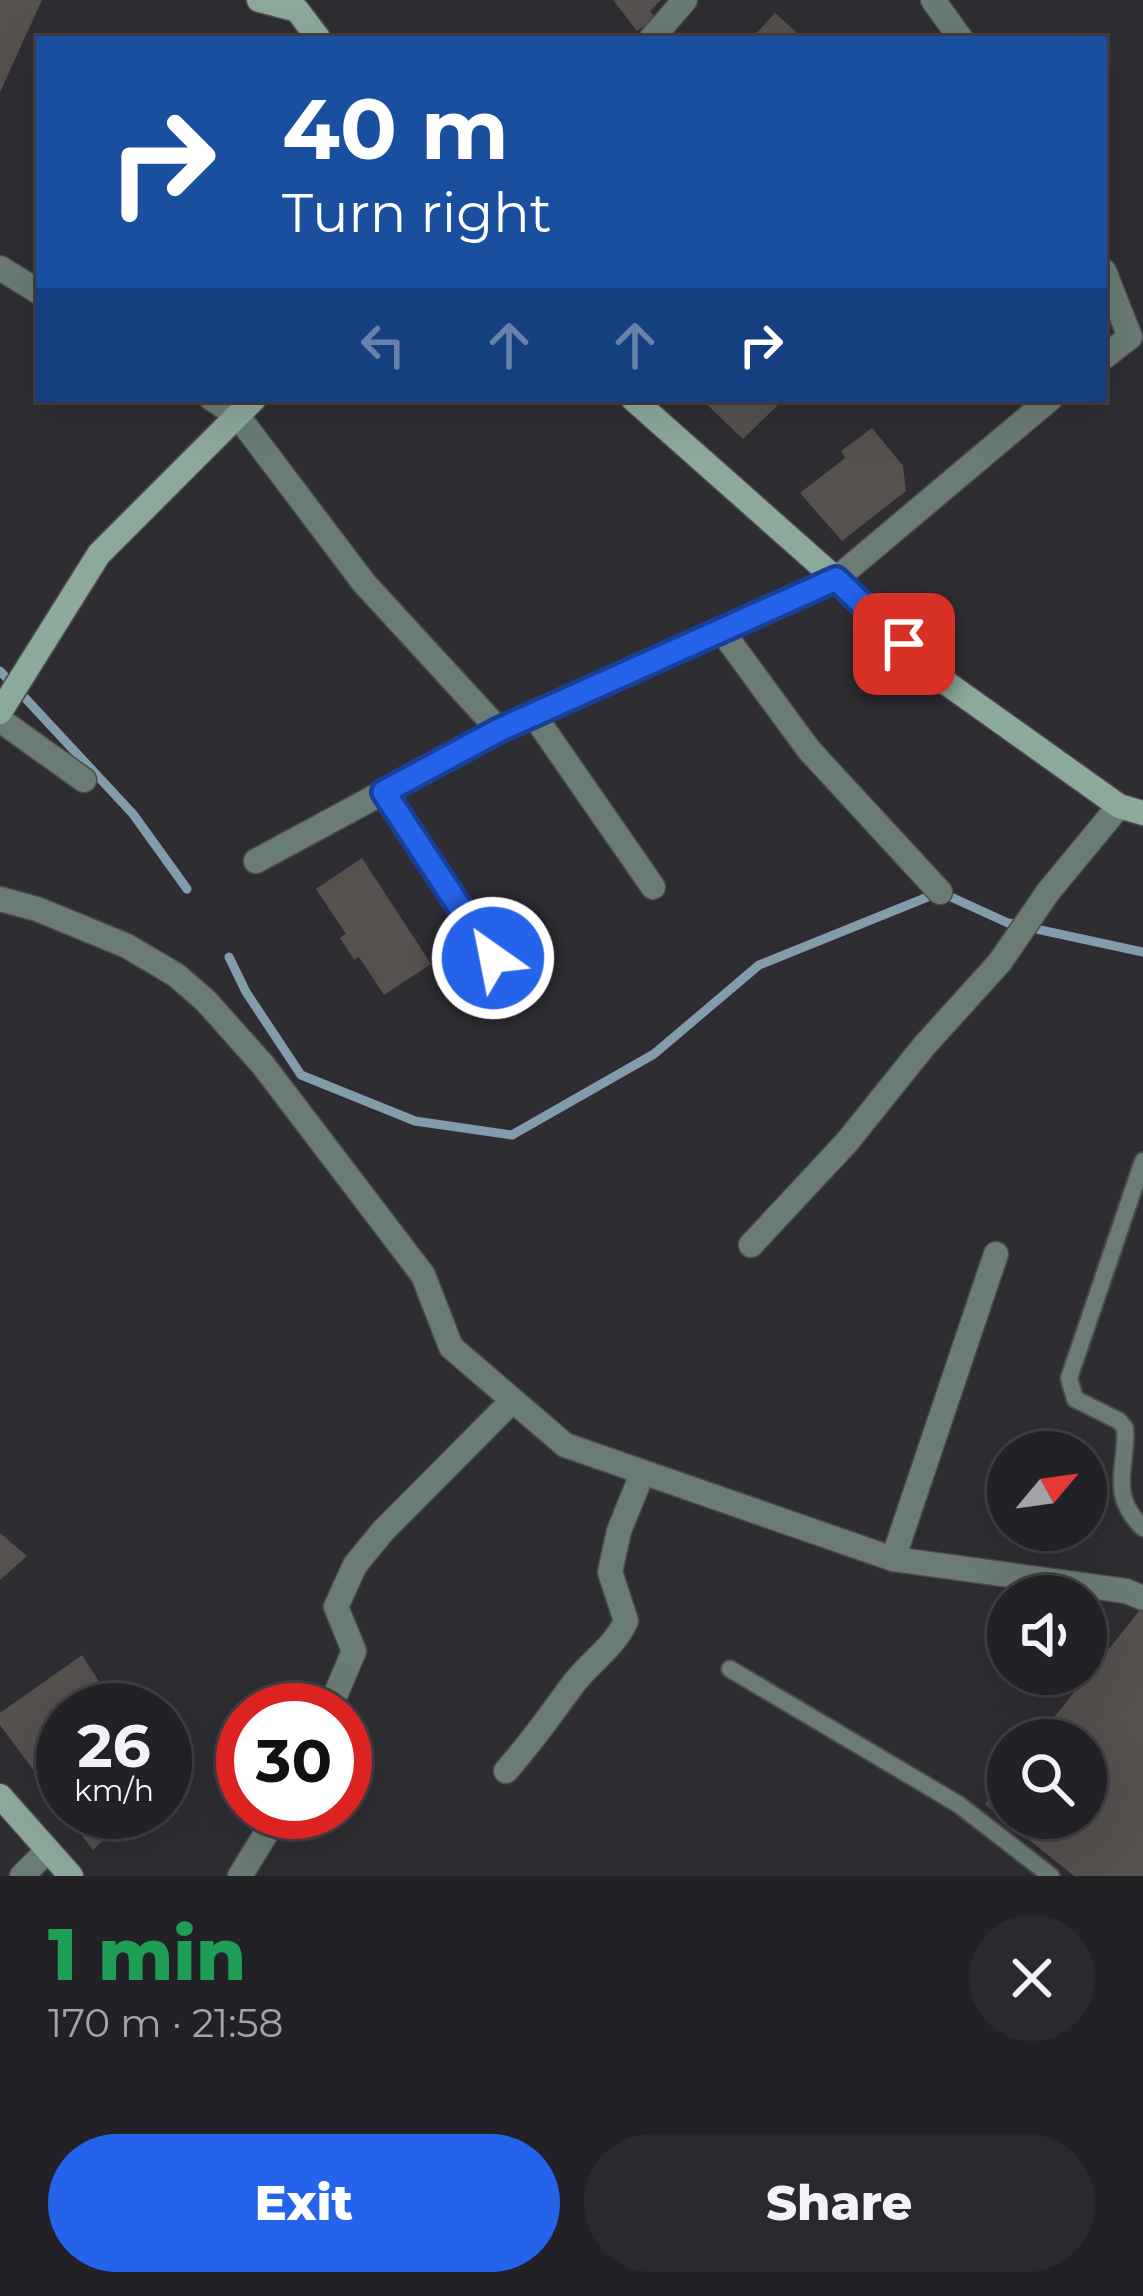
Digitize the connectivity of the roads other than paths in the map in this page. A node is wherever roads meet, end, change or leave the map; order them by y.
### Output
1 (259, 0) edge
2 (685, 0) edge
3 (933, 0) edge
4 (302, 5) edge
5 (318, 36) edge
6 (654, 36) edge
7 (959, 36) edge
8 (0, 268) edge
9 (1107, 279) edge
10 (36, 290) edge
11 (1107, 355) edge
12 (636, 402) edge
13 (1045, 402) edge
14 (245, 407) edge
15 (836, 579) junction
16 (721, 630) junction
17 (1, 712) edge
18 (533, 714) junction
19 (499, 730) junction
20 (84, 780) dead end
21 (384, 792) junction
22 (1131, 809) edge
23 (256, 861) dead end
24 (653, 887) dead end
25 (940, 892) dead end
26 (0, 899) edge
27 (493, 958) dead end
28 (1143, 1161) edge
29 (751, 1245) dead end
30 (996, 1254) dead end
31 (511, 1402) junction
32 (642, 1474) junction
33 (1143, 1528) edge
34 (892, 1559) junction
35 (1143, 1598) edge
36 (730, 1669) dead end
37 (341, 1683) edge
38 (506, 1771) dead end
39 (0, 1796) edge
40 (263, 1839) edge
41 (46, 1852) junction
42 (22, 1876) edge
43 (71, 1876) edge
44 (240, 1876) edge
45 (1052, 1876) edge

1 - 4 street
2 - 6 street
3 - 7 street
4 - 5 street
8 - 10 street
9 - 11 street
12 - 15 street
13 - 15 street
14 - 17 street
14 - 19 street
15 - 16 street
15 - 22 street
16 - 18 street
16 - 25 street
17 - 20 street
18 - 19 street
18 - 24 street
19 - 21 street
21 - 23 street
21 - 27 street
22 - 29 street
26 - 31 street
28 - 33 lane
30 - 34 street
31 - 32 street
31 - 37 street
32 - 34 street
32 - 38 street
34 - 35 street
36 - 45 lane
39 - 41 street
40 - 44 street
41 - 42 street
41 - 43 street

